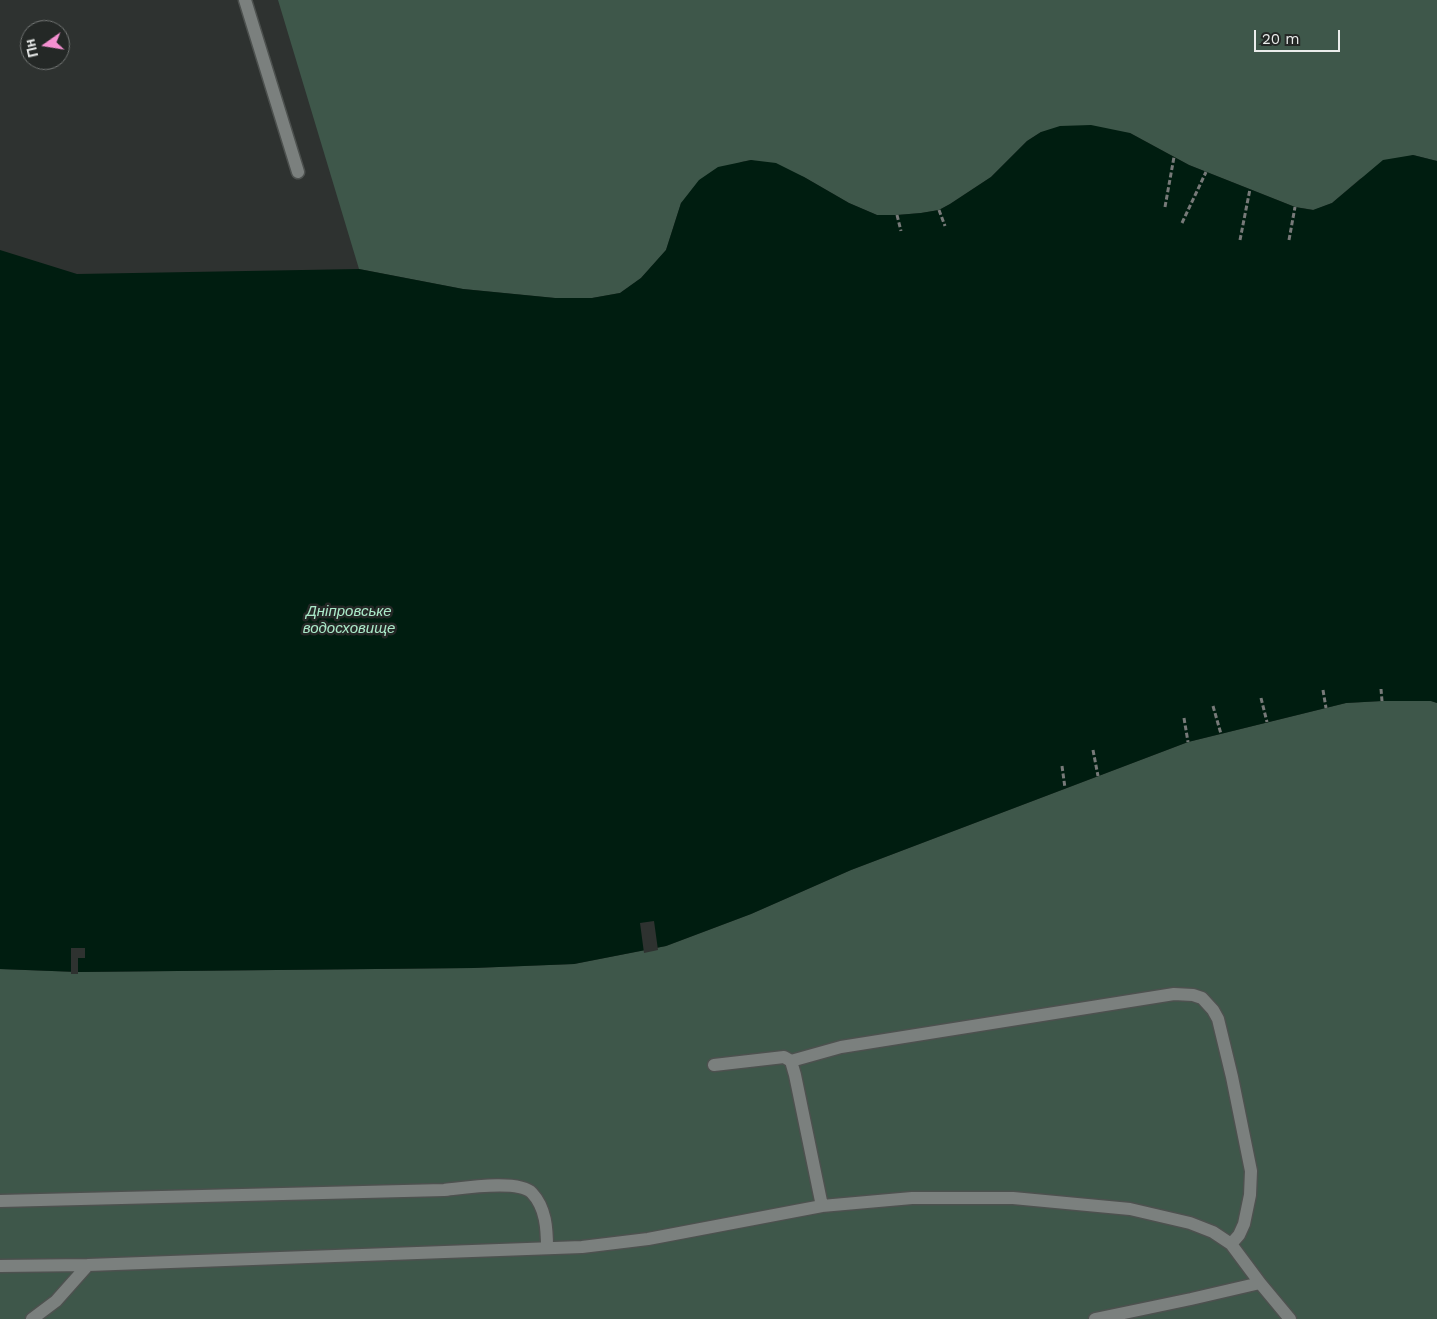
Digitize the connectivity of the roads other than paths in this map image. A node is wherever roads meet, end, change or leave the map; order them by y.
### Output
1 (245, 0) edge
2 (298, 172) dead end
3 (791, 1062) junction
4 (714, 1065) dead end
5 (0, 1201) edge
6 (822, 1206) junction
7 (1231, 1244) junction
8 (547, 1248) junction
9 (0, 1266) edge
10 (88, 1266) junction
11 (1260, 1283) junction
12 (32, 1319) edge
13 (1094, 1319) edge
14 (1290, 1319) edge

1 - 2 street
3 - 4 street
3 - 6 street
3 - 7 street
5 - 8 street
6 - 7 street
6 - 8 street
7 - 11 street
8 - 10 street
9 - 10 street
10 - 12 street
11 - 13 street
11 - 14 street

